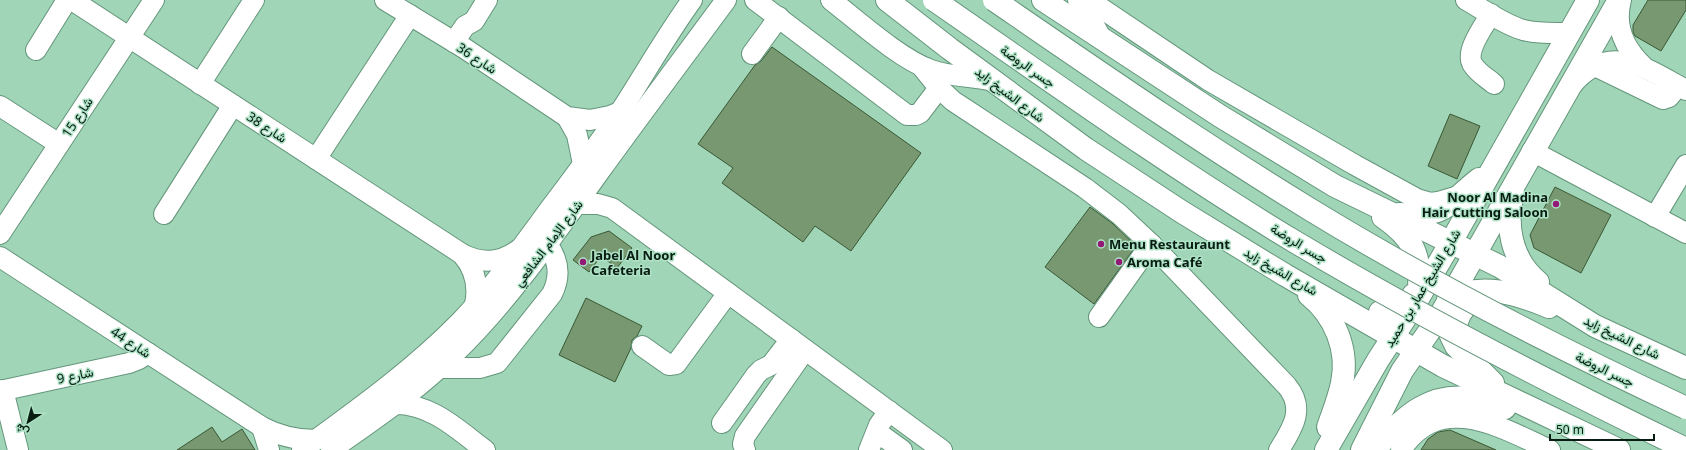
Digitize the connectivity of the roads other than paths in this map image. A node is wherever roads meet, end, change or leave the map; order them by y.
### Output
1 (67, 0) edge
2 (72, 0) edge
3 (154, 0) edge
4 (254, 0) edge
5 (385, 0) edge
6 (487, 0) edge
7 (692, 0) edge
8 (726, 0) edge
9 (755, 0) edge
10 (831, 0) edge
11 (887, 0) edge
12 (934, 0) edge
13 (994, 0) edge
14 (1043, 0) edge
15 (1079, 0) edge
16 (1089, 0) edge
17 (1466, 0) edge
18 (1588, 0) edge
19 (1620, 0) edge
20 (1491, 14) junction
21 (410, 15) junction
22 (779, 17) junction
23 (1570, 33) junction
24 (1100, 37) junction
25 (129, 38) junction
26 (459, 45) junction
27 (36, 50) dead end
28 (752, 54) dead end
29 (922, 66) junction
30 (1595, 66) junction
31 (1643, 66) junction
32 (983, 79) junction
33 (200, 84) junction
34 (1494, 84) dead end
35 (1571, 86) junction
36 (939, 88) junction
37 (1682, 88) edge
38 (233, 105) junction
39 (959, 105) junction
40 (0, 106) edge
41 (620, 112) junction
42 (567, 117) junction
43 (59, 144) junction
44 (1532, 151) junction
45 (316, 159) junction
46 (1686, 165) edge
47 (592, 167) junction
48 (1492, 168) junction
49 (1517, 180) junction
50 (1471, 185) junction
51 (1335, 186) junction
52 (577, 204) junction
53 (612, 208) junction
54 (164, 214) dead end
55 (1392, 214) junction
56 (1655, 217) junction
57 (1686, 233) edge
58 (0, 234) edge
59 (1451, 242) junction
60 (547, 244) junction
61 (1151, 244) junction
62 (521, 248) junction
63 (462, 254) junction
64 (1475, 255) junction
65 (0, 257) edge
66 (1438, 264) junction
67 (1285, 275) junction
68 (1419, 290) junction
69 (1487, 290) junction
70 (728, 293) junction
71 (1330, 300) junction
72 (475, 304) junction
73 (1443, 306) junction
74 (1380, 312) junction
75 (1099, 317) dead end
76 (1595, 326) junction
77 (1408, 335) junction
78 (798, 345) junction
79 (642, 346) dead end
80 (1456, 346) junction
81 (1646, 348) junction
82 (148, 353) junction
83 (1686, 368) edge
84 (434, 372) junction
85 (2, 391) edge
86 (1511, 397) junction
87 (394, 404) junction
88 (1686, 408) edge
89 (889, 411) junction
90 (436, 414) junction
91 (722, 423) dead end
92 (262, 427) junction
93 (877, 432) junction
94 (1582, 432) junction
95 (316, 447) edge
96 (1686, 449) edge
97 (18, 450) edge
98 (269, 450) edge
99 (486, 450) edge
100 (745, 450) edge
101 (869, 450) edge
102 (902, 450) edge
103 (942, 450) edge
104 (1279, 450) edge
105 (1323, 450) edge
106 (1326, 450) edge
107 (1362, 450) edge
108 (1375, 450) edge
109 (1401, 450) edge
110 (1550, 450) edge
111 (1619, 450) edge

1 - 27 street
2 - 25 street, شارع 38
3 - 25 street, شارع 15
4 - 33 street
5 - 21 street, شارع 36
6 - 26 street
7 - 41 street, شارع الإمام الشافعي
8 - 47 street, شارع الإمام الشافعي
9 - 22 street
10 - 29 street
11 - 32 main road, شارع الشيخ زايد
12 - 96 main road, جسر الروضة, bridge
13 - 88 main road, جسر الروضة, bridge
14 - 24 main road, شارع الشيخ زايد
15 - 24 main road
16 - 50 street
17 - 20 street
18 - 23 main road, شارع الشيخ عمار بن حميد
19 - 31 street
19 - 35 main road, شارع الشيخ عمار بن حميد
20 - 23 street
20 - 34 street
21 - 26 street, شارع 36
21 - 45 street
22 - 28 street
22 - 36 street
23 - 48 main road, شارع الشيخ عمار بن حميد
24 - 51 main road, شارع الشيخ زايد
25 - 33 street, شارع 38
25 - 43 street, شارع 15
26 - 42 street, شارع 36
29 - 32 street
29 - 36 street
30 - 31 street
30 - 35 street
30 - 37 street
31 - 37 street
32 - 39 street
32 - 67 main road, شارع الشيخ زايد
33 - 38 street, شارع 38
35 - 44 main road, شارع الشيخ عمار بن حميد
36 - 39 street
38 - 45 street, شارع 38
38 - 54 street
39 - 61 street
40 - 43 street
41 - 42 street, شارع 36
41 - 47 street, شارع الإمام الشافعي
42 - 47 street, شارع 36
43 - 58 street, شارع 15
44 - 49 main road, شارع الشيخ عمار بن حميد
44 - 56 street
45 - 63 street, شارع 38
46 - 56 street
47 - 52 street, شارع الإمام الشافعي
47 - 53 street, شارع 36
47 - 62 street, شارع الإمام الشافعي
48 - 50 main road
48 - 59 main road, شارع الشيخ عمار بن حميد
49 - 64 main road, شارع الشيخ عمار بن حميد
49 - 81 main road
50 - 55 main road
51 - 55 main road, شارع الشيخ زايد
51 - 68 main road
52 - 53 street
52 - 60 street, شارع الإمام الشافعي
53 - 70 street
55 - 59 main road, شارع الشيخ زايد
56 - 57 street
59 - 64 main road, شارع الشيخ زايد
59 - 66 main road, شارع الشيخ عمار بن حميد
60 - 84 street, شارع الإمام الشافعي
60 - 84 street
61 - 75 street
61 - 104 street
62 - 63 street, شارع 38
62 - 72 street, شارع الإمام الشافعي
63 - 72 street, شارع 38
64 - 73 main road, شارع الشيخ عمار بن حميد
64 - 76 main road, شارع الشيخ زايد
65 - 82 street, شارع 44
66 - 68 main road, شارع الشيخ عمار بن حميد
66 - 73 main road
67 - 71 main road, شارع الشيخ زايد
67 - 105 main road
68 - 74 main road
68 - 77 main road, شارع الشيخ عمار بن حميد
69 - 73 main road
69 - 76 main road
69 - 80 main road
70 - 78 street
70 - 79 street
71 - 74 main road
71 - 77 main road, شارع الشيخ زايد
72 - 95 street, شارع الإمام الشافعي
73 - 77 main road, شارع الشيخ عمار بن حميد
73 - 77 main road
73 - 80 main road
74 - 77 main road
76 - 81 main road, شارع الشيخ زايد
77 - 86 main road, شارع الشيخ زايد
77 - 106 main road, شارع الشيخ عمار بن حميد
77 - 107 main road, شارع الشيخ عمار بن حميد
78 - 89 street
78 - 91 street
78 - 100 street
80 - 86 main road
81 - 83 main road, شارع الشيخ زايد
82 - 85 street, شارع 9
82 - 92 street, شارع 44
84 - 87 street, شارع الإمام الشافعي
84 - 90 street
85 - 97 street
86 - 94 main road, شارع الشيخ زايد
87 - 90 street
87 - 95 street, شارع الإمام الشافعي
89 - 93 street
89 - 103 street
90 - 99 street
92 - 95 street, شارع 44
92 - 98 street
93 - 101 street
93 - 102 street
94 - 108 main road
94 - 111 main road, شارع الشيخ زايد
109 - 110 street

